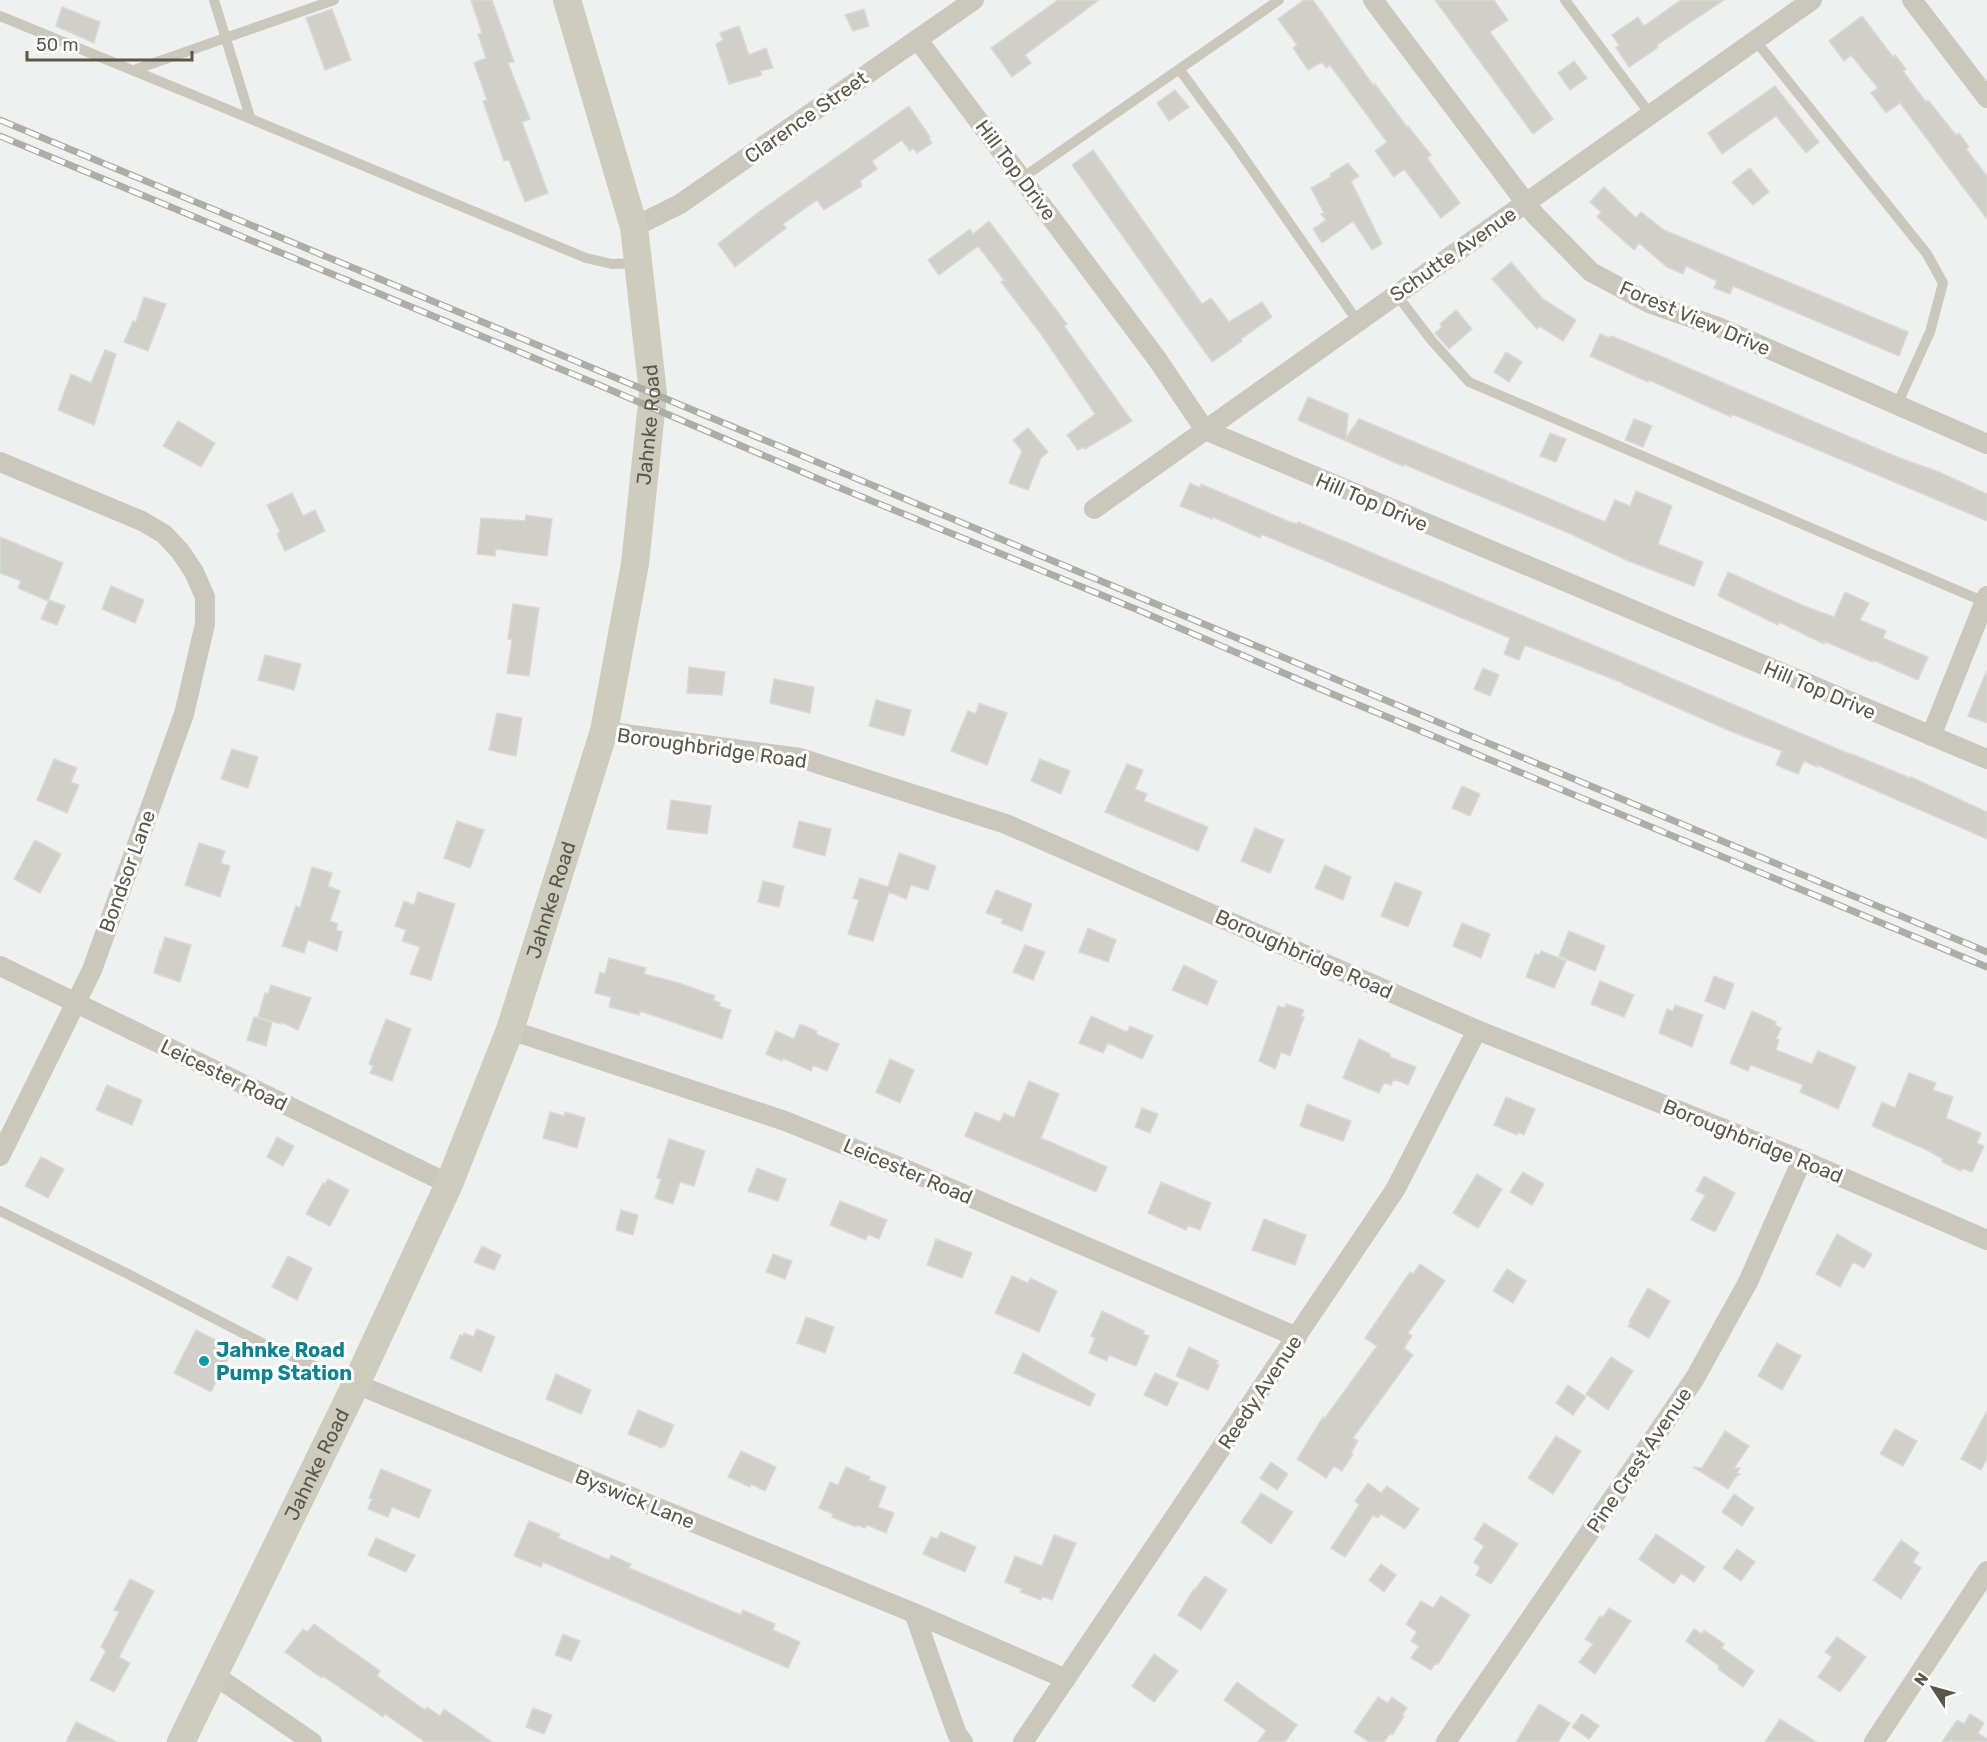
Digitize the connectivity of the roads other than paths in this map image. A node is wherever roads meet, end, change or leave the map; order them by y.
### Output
1 (214, 0) edge
2 (334, 0) edge
3 (567, 0) edge
4 (974, 0) edge
5 (1279, 0) edge
6 (1373, 0) edge
7 (1565, 0) edge
8 (1812, 0) edge
9 (1912, 0) edge
10 (0, 16) edge
11 (226, 38) junction
12 (918, 40) junction
13 (1755, 40) junction
14 (1179, 69) junction
15 (134, 70) junction
16 (1987, 98) edge
17 (1650, 114) junction
18 (250, 117) junction
19 (1022, 178) junction
20 (1526, 203) junction
21 (634, 227) junction
22 (639, 263) junction
23 (1396, 294) junction
24 (1358, 322) junction
25 (1897, 405) junction
26 (1204, 430) junction
27 (1987, 444) edge
28 (0, 462) edge
29 (1094, 509) dead end
30 (1986, 600) edge
31 (603, 731) junction
32 (1931, 736) junction
33 (1987, 759) edge
34 (0, 966) edge
35 (76, 1004) junction
36 (510, 1030) junction
37 (1477, 1030) junction
38 (0, 1156) edge
39 (1802, 1160) junction
40 (449, 1184) junction
41 (0, 1211) edge
42 (1987, 1240) edge
43 (1297, 1336) junction
44 (356, 1384) junction
45 (1987, 1571) edge
46 (914, 1613) junction
47 (214, 1675) junction
48 (1066, 1679) junction
49 (181, 1742) edge
50 (312, 1742) edge
51 (963, 1742) edge
52 (1023, 1742) edge
53 (1446, 1742) edge
54 (1874, 1742) edge

1 - 11 lane
2 - 11 lane
3 - 21 main road, Jahnke Road
4 - 12 street, Clarence Street
5 - 14 lane
6 - 20 street, Forest View Drive
7 - 17 lane
8 - 13 street, Schutte Avenue
9 - 16 street
10 - 15 lane
11 - 15 lane
11 - 18 lane
12 - 19 street, Hill Top Drive
12 - 21 street, Clarence Street
13 - 17 street, Schutte Avenue
13 - 25 lane
14 - 19 lane
14 - 24 lane
15 - 18 lane
17 - 20 street, Schutte Avenue
18 - 22 lane
19 - 26 street, Hill Top Drive
20 - 23 street, Schutte Avenue
20 - 25 street, Forest View Drive
21 - 22 main road, Jahnke Road
22 - 31 main road, Jahnke Road
23 - 24 street, Schutte Avenue
23 - 30 lane
24 - 26 street, Schutte Avenue
25 - 27 street, Forest View Drive
26 - 29 street, Schutte Avenue
26 - 32 street, Hill Top Drive
28 - 35 street, Bondsor Lane
30 - 32 street
31 - 36 main road, Jahnke Road
31 - 37 street, Boroughbridge Road
32 - 33 street, Hill Top Drive
34 - 35 street, Leicester Road
35 - 38 street, Bondsor Lane
35 - 40 street, Leicester Road
36 - 40 main road, Jahnke Road
36 - 43 street, Leicester Road
37 - 39 street, Boroughbridge Road
37 - 43 street, Reedy Avenue
39 - 42 street, Boroughbridge Road
39 - 53 street, Pine Crest Avenue
40 - 44 main road, Jahnke Road
41 - 44 lane
43 - 48 street, Reedy Avenue
44 - 46 street, Byswick Lane
44 - 47 main road, Jahnke Road
45 - 54 street
46 - 48 street, Byswick Lane
46 - 51 street
47 - 49 main road, Jahnke Road
47 - 50 street
48 - 52 street, Reedy Avenue

